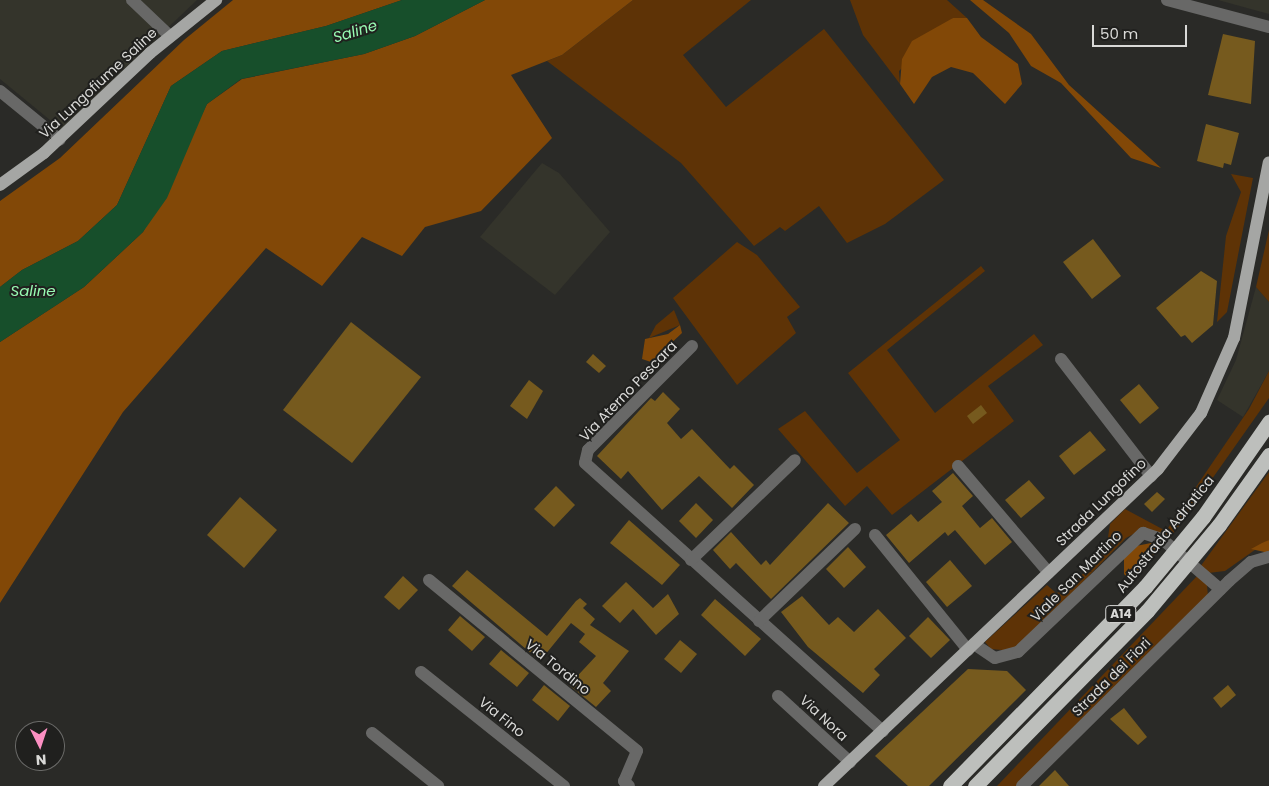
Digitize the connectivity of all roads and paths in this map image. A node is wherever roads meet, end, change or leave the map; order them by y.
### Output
1 (132, 0) edge
2 (216, 0) edge
3 (1167, 0) edge
4 (1269, 27) edge
5 (170, 36) junction
6 (0, 91) edge
7 (60, 140) junction
8 (1269, 162) edge
9 (0, 185) edge
10 (692, 346) dead end
11 (1061, 358) dead end
12 (1269, 422) edge
13 (1269, 455) edge
14 (795, 460) dead end
15 (958, 466) dead end
16 (1151, 476) junction
17 (855, 530) dead end
18 (875, 535) dead end
19 (1269, 556) edge
20 (691, 560) junction
21 (1048, 573) junction
22 (429, 580) dead end
23 (1220, 589) junction
24 (759, 620) junction
25 (971, 647) junction
26 (421, 672) dead end
27 (778, 696) dead end
28 (883, 731) junction
29 (372, 733) dead end
30 (850, 762) junction
31 (438, 786) edge
32 (564, 786) edge
33 (630, 786) edge
34 (824, 786) edge
35 (950, 786) edge
36 (975, 786) edge
37 (1022, 786) edge

1 - 5 street
2 - 5 main road, Via Lungofiume Saline
3 - 4 street
5 - 7 main road, Via Lungofiume Saline
6 - 7 street
7 - 9 main road, Via Lungofiume Saline
8 - 16 main road, Strada Lungofino
10 - 20 street, Via Aterno Pescara
11 - 16 street
12 - 35 highway, Autostrada Adriatica / A14
13 - 36 highway, A14
14 - 20 street
15 - 21 street
16 - 21 main road, Strada Lungofino
17 - 24 street
18 - 25 street
19 - 23 street
20 - 24 street, Via Aterno Pescara
21 - 25 main road, Strada Lungofino
22 - 33 street, Via Tordino
23 - 25 street, Viale San Martino
23 - 37 street, Strada dei Fiori
24 - 28 street, Via Aterno Pescara
25 - 28 main road, Strada Lungofino
26 - 32 street, Via Fino
27 - 30 street, Via Nora
28 - 30 main road, Strada Lungofino
29 - 31 street
30 - 34 main road, Strada Lungofino

